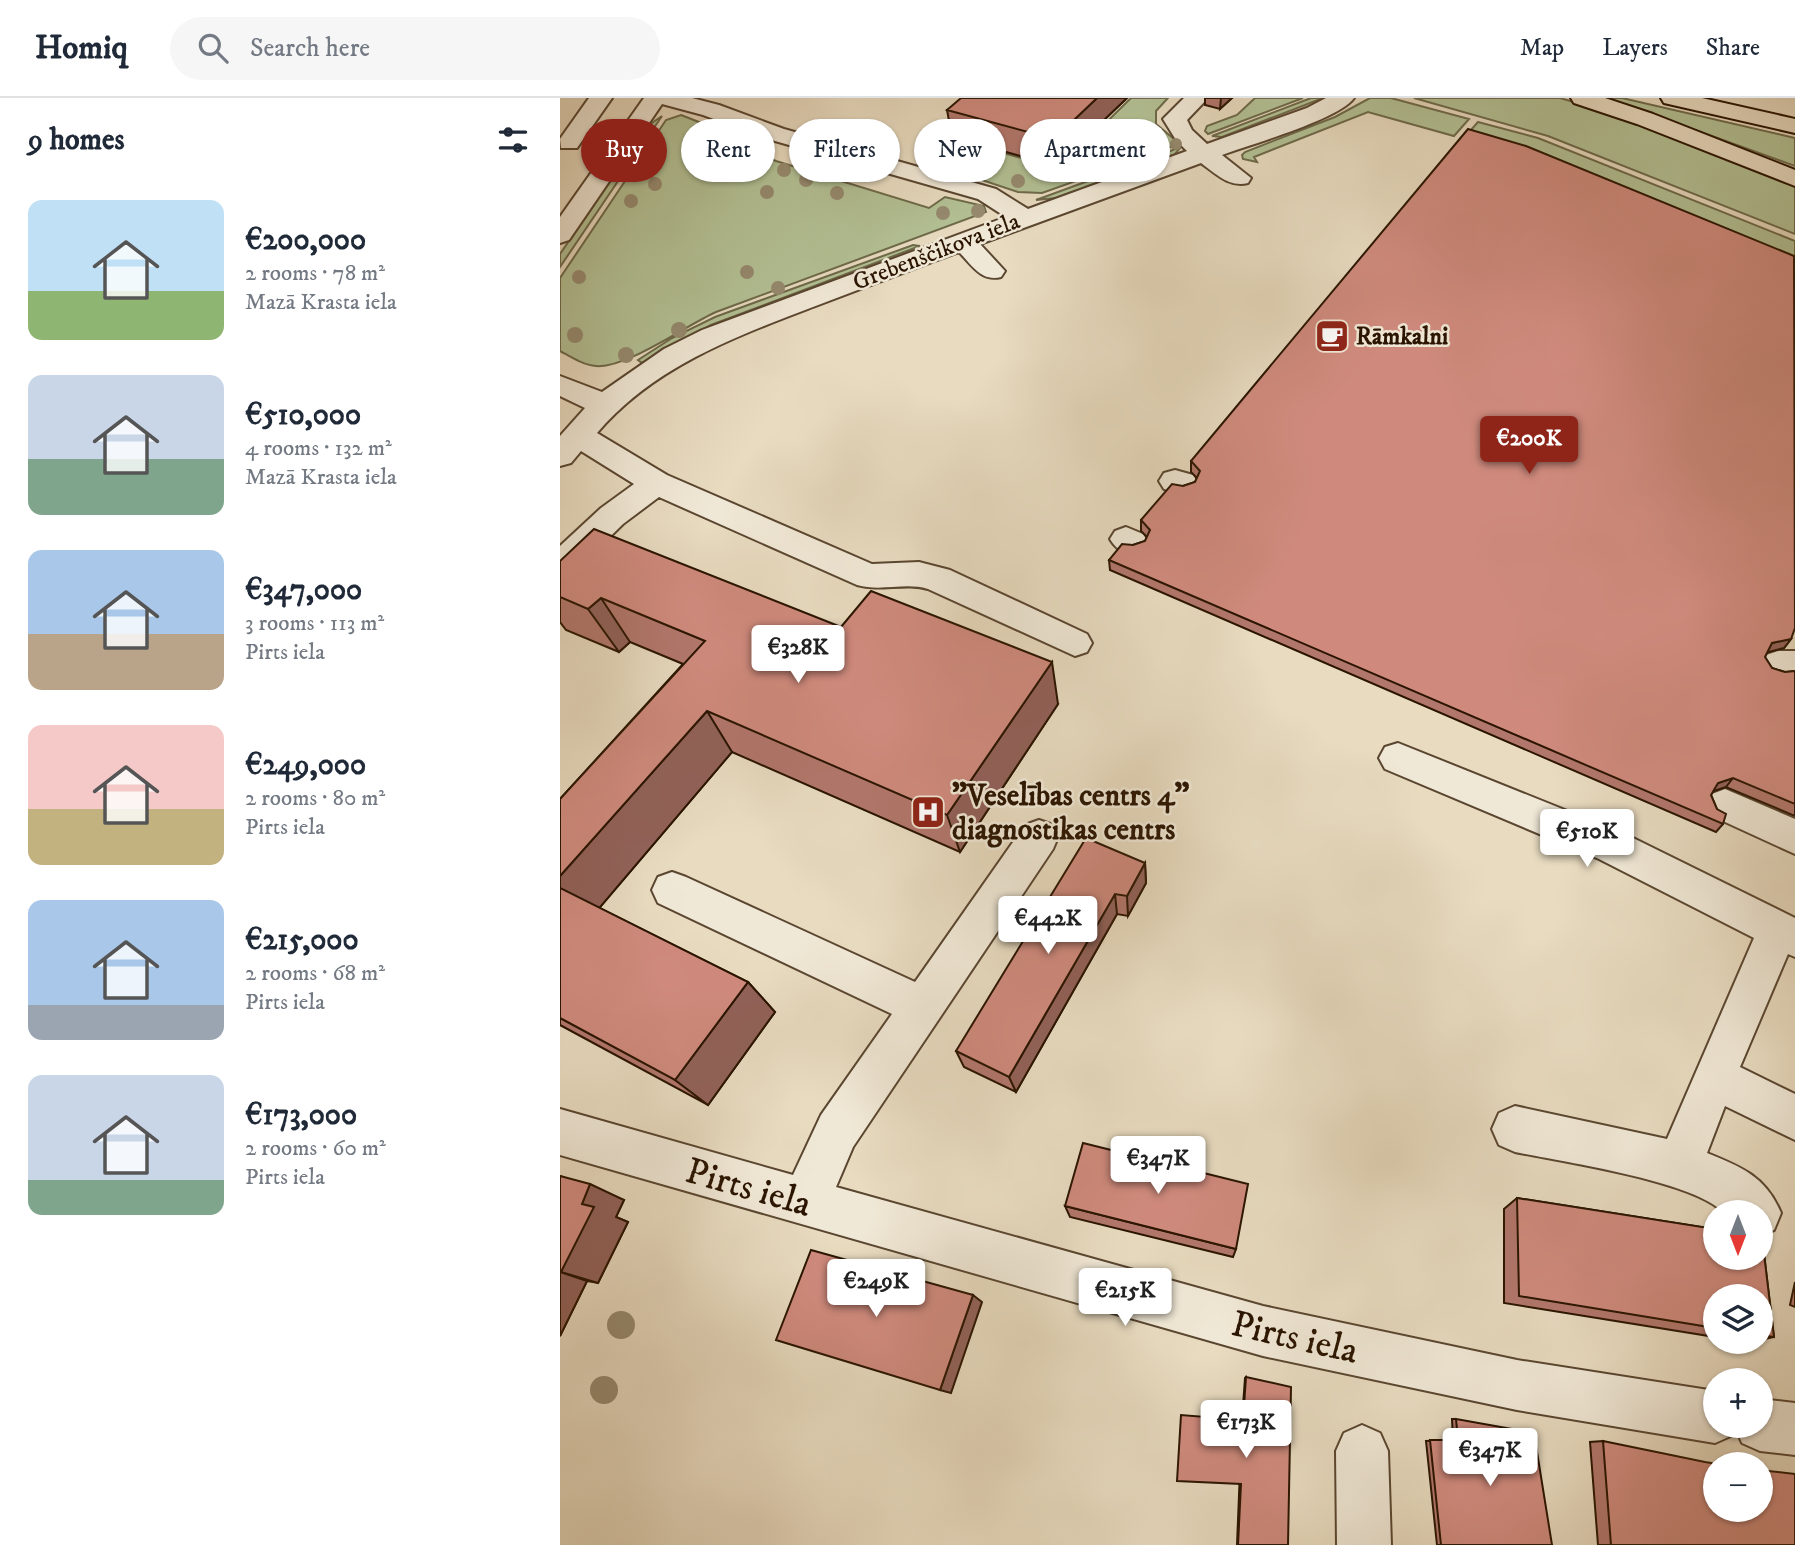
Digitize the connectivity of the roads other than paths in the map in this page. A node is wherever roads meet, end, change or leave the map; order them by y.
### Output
1 (601, 98) edge
2 (655, 98) edge
3 (666, 98) edge
4 (1197, 98) edge
5 (1343, 98) edge
6 (1582, 98) edge
7 (1672, 98) edge
8 (1795, 126) edge
9 (569, 143) dead end
10 (1204, 152) junction
11 (1239, 178) dead end
12 (1795, 179) edge
13 (1025, 218) junction
14 (560, 235) edge
15 (963, 241) junction
16 (992, 271) dead end
17 (560, 384) edge
18 (604, 405) junction
19 (570, 446) edge
20 (656, 483) junction
21 (560, 565) edge
22 (1075, 643) dead end
23 (1398, 758) dead end
24 (1725, 806) dead end
25 (1039, 837) dead end
26 (1795, 837) edge
27 (672, 890) dead end
28 (1787, 934) edge
29 (923, 1007) junction
30 (1714, 1077) junction
31 (1795, 1118) edge
32 (1515, 1129) dead end
33 (560, 1132) edge
34 (1679, 1165) junction
35 (1745, 1200) edge
36 (805, 1202) junction
37 (1703, 1415) edge
38 (1773, 1426) edge
39 (1795, 1429) edge
40 (1362, 1451) dead end
41 (1364, 1545) edge

1 - 9 street
2 - 14 street
3 - 13 street
4 - 10 street
5 - 10 street, Grebenščikova iela
6 - 12 highway
7 - 8 highway
10 - 11 street
10 - 13 street, Grebenščikova iela
13 - 15 street, Grebenščikova iela
15 - 16 street
15 - 18 street, Grebenščikova iela
17 - 18 street
18 - 19 street, Grebenščikova iela
19 - 20 street
20 - 21 street
20 - 22 street
23 - 28 street
24 - 26 street
25 - 29 street
27 - 29 street
28 - 30 street
29 - 36 street
30 - 31 street
30 - 34 street
32 - 34 street
33 - 36 street, Pirts iela
34 - 35 street
36 - 37 street, Pirts iela
38 - 39 street
40 - 41 street

